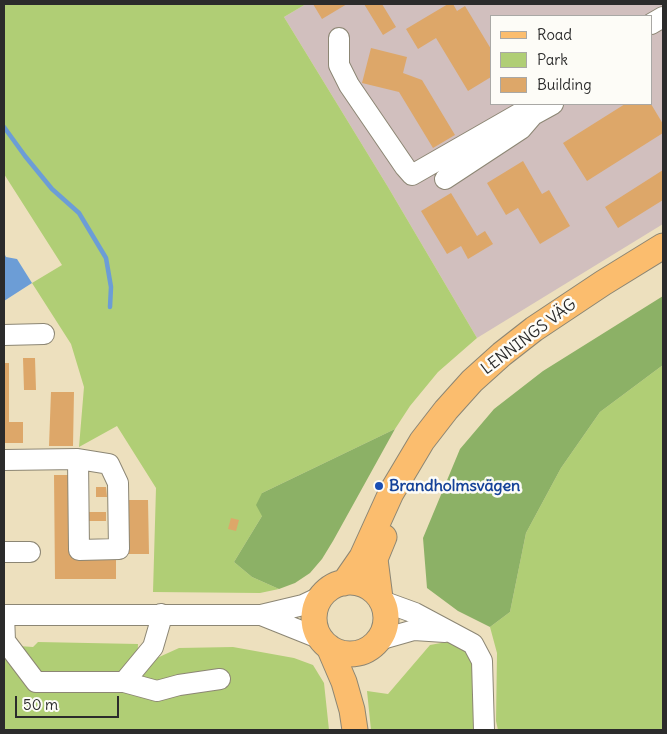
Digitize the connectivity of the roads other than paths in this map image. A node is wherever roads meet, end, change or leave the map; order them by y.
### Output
1 (663, 17) edge
2 (652, 23) edge
3 (340, 38) dead end
4 (550, 105) edge
5 (527, 114) junction
6 (445, 179) dead end
7 (663, 246) edge
8 (663, 260) edge
9 (44, 334) dead end
10 (4, 335) edge
11 (78, 459) junction
12 (4, 460) edge
13 (4, 552) edge
14 (30, 552) dead end
15 (344, 583) junction
16 (322, 596) junction
17 (381, 599) junction
18 (161, 614) junction
19 (4, 615) edge
20 (261, 615) junction
21 (452, 632) junction
22 (4, 642) edge
23 (325, 643) junction
24 (372, 645) junction
25 (220, 679) dead end
26 (124, 682) junction
27 (353, 720) edge
28 (484, 730) edge

1 - 2 street
3 - 5 street
4 - 5 street
5 - 6 street
7 - 15 main road, LENNINGS VÄG
8 - 17 main road, LENNINGS VÄG
9 - 10 street
11 - 11 street
11 - 12 street
13 - 14 street
15 - 16 main road, LENNINGS VÄG
15 - 17 main road
16 - 20 street
16 - 23 main road, LENNINGS VÄG
17 - 21 street
17 - 24 main road, LENNINGS VÄG
18 - 19 street
18 - 20 street
18 - 26 street
19 - 22 street
20 - 23 street
21 - 24 street
21 - 28 street
22 - 26 street
23 - 24 main road
23 - 27 main road, LENNINGS VÄG
24 - 27 main road, LENNINGS VÄG
25 - 26 street

